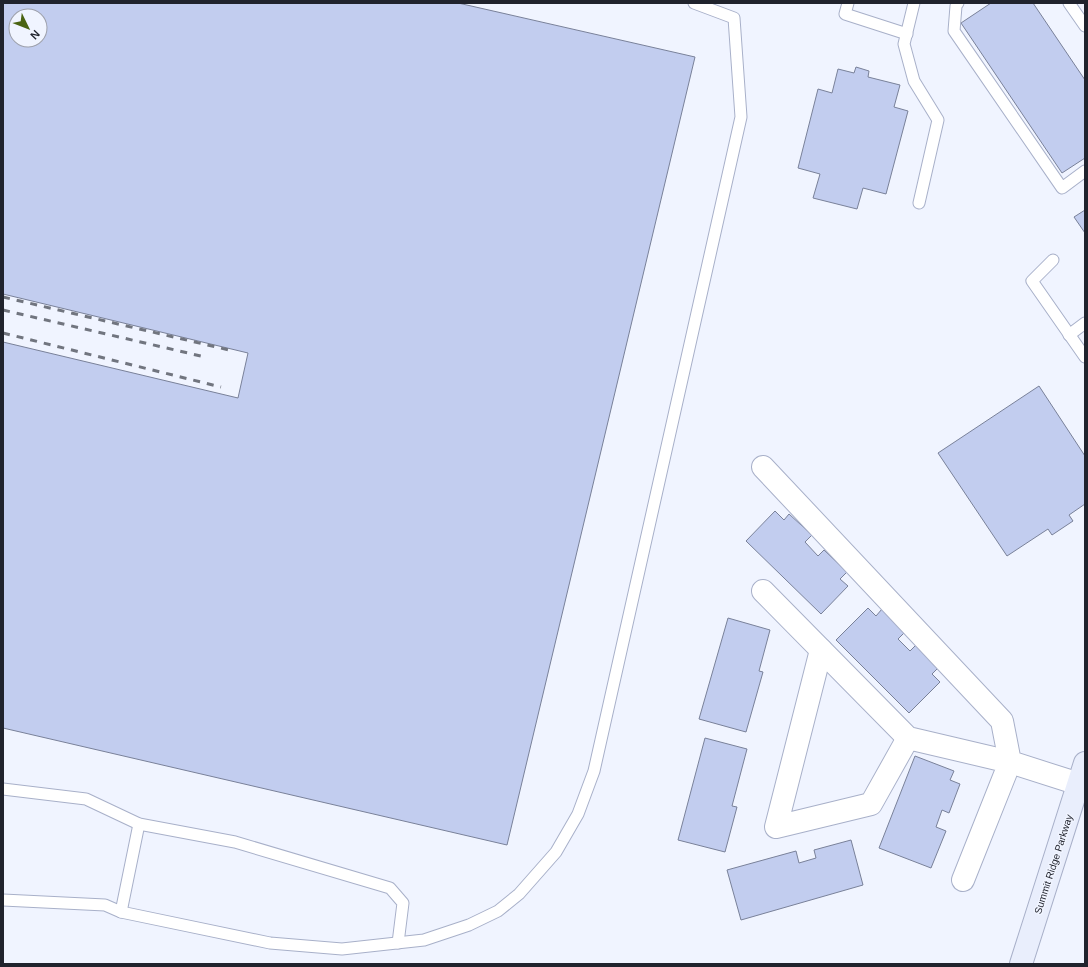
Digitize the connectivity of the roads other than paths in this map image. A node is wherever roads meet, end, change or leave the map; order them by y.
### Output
1 (694, 3) edge
2 (848, 3) edge
3 (914, 3) edge
4 (958, 3) edge
5 (1069, 3) edge
6 (1085, 26) edge
7 (907, 34) junction
8 (1085, 171) edge
9 (919, 203) dead end
10 (1053, 260) dead end
11 (1085, 324) edge
12 (1069, 335) junction
13 (1085, 357) edge
14 (763, 467) dead end
15 (763, 591) dead end
16 (821, 650) junction
17 (908, 738) junction
18 (1010, 762) junction
19 (1085, 763) edge
20 (1082, 785) edge
21 (3, 789) edge
22 (139, 824) junction
23 (964, 880) dead end
24 (3, 900) edge
25 (121, 912) junction
26 (398, 942) junction
27 (1021, 964) edge

1 - 26 lane
2 - 7 lane
3 - 7 lane
4 - 8 lane
5 - 6 lane
7 - 9 lane
10 - 12 lane
11 - 12 lane
12 - 13 lane
14 - 18 street
15 - 16 street
16 - 17 street
16 - 17 street
17 - 18 street
18 - 20 street
18 - 23 street
19 - 20 street, Summit Ridge Parkway
20 - 27 street, Summit Ridge Parkway
21 - 22 lane
22 - 25 lane
22 - 26 lane
24 - 25 lane
25 - 26 lane

